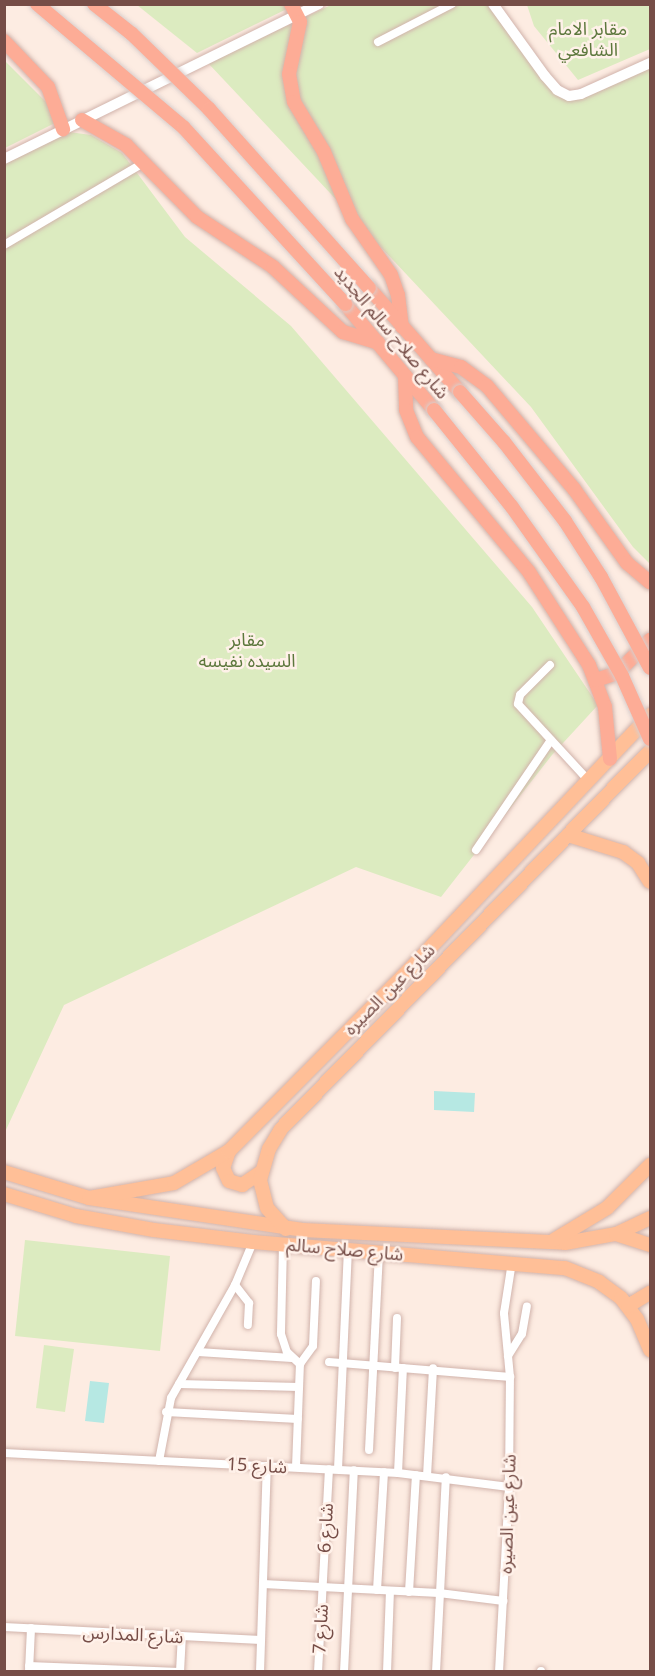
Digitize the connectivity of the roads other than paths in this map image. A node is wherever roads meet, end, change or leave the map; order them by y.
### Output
1 (37, 4) edge
2 (94, 4) edge
3 (319, 4) edge
4 (452, 4) edge
5 (493, 4) edge
6 (295, 10) edge
7 (4, 41) edge
8 (378, 42) dead end
9 (651, 63) edge
10 (82, 120) junction
11 (63, 129) junction
12 (4, 159) edge
13 (145, 162) junction
14 (4, 245) edge
15 (402, 327) junction
16 (378, 344) junction
17 (431, 359) junction
18 (405, 376) junction
19 (651, 582) edge
20 (651, 640) edge
21 (550, 665) dead end
22 (651, 668) edge
23 (596, 680) junction
24 (651, 715) edge
25 (651, 739) edge
26 (551, 740) junction
27 (651, 751) edge
28 (610, 759) junction
29 (589, 781) junction
30 (568, 836) junction
31 (476, 850) dead end
32 (651, 882) edge
33 (229, 1151) junction
34 (651, 1165) edge
35 (4, 1172) edge
36 (261, 1172) junction
37 (4, 1194) edge
38 (89, 1198) junction
39 (651, 1218) edge
40 (286, 1229) junction
41 (616, 1234) junction
42 (253, 1242) junction
43 (548, 1243) junction
44 (283, 1244) junction
45 (651, 1245) edge
46 (348, 1250) junction
47 (379, 1253) junction
48 (513, 1262) junction
49 (316, 1281) dead end
50 (235, 1285) junction
51 (651, 1293) edge
52 (527, 1306) dead end
53 (628, 1306) junction
54 (397, 1318) dead end
55 (248, 1325) dead end
56 (651, 1350) edge
57 (198, 1352) junction
58 (508, 1356) junction
59 (292, 1358) junction
60 (329, 1362) dead end
61 (342, 1363) junction
62 (300, 1364) junction
63 (374, 1367) junction
64 (399, 1368) junction
65 (433, 1368) junction
66 (510, 1377) junction
67 (179, 1384) junction
68 (299, 1388) junction
69 (166, 1412) junction
70 (298, 1419) junction
71 (369, 1450) dead end
72 (4, 1453) edge
73 (159, 1461) junction
74 (267, 1466) junction
75 (296, 1467) junction
76 (333, 1469) junction
77 (354, 1470) junction
78 (384, 1472) junction
79 (398, 1473) junction
80 (416, 1475) junction
81 (428, 1476) junction
82 (446, 1477) junction
83 (509, 1486) junction
84 (263, 1584) junction
85 (322, 1587) junction
86 (348, 1588) junction
87 (377, 1590) junction
88 (390, 1591) junction
89 (409, 1592) junction
90 (439, 1593) junction
91 (504, 1601) junction
92 (4, 1627) edge
93 (31, 1628) junction
94 (182, 1636) junction
95 (261, 1640) junction
96 (29, 1669) edge
97 (75, 1670) edge
98 (110, 1670) edge
99 (137, 1671) edge
100 (180, 1671) edge
101 (260, 1671) edge
102 (318, 1671) edge
103 (344, 1671) edge
104 (387, 1671) edge
105 (436, 1671) edge
106 (499, 1671) edge

1 - 16 highway, شارع صلاح سالم الجديد, bridge
2 - 15 highway, شارع صلاح سالم الجديد, bridge
3 - 6 street
4 - 8 street
5 - 9 street
6 - 10 street
6 - 15 highway
7 - 11 highway
10 - 11 street
10 - 13 highway
11 - 12 street
13 - 14 street
13 - 16 highway
15 - 17 highway, شارع صلاح سالم الجديد
16 - 18 highway, شارع صلاح سالم الجديد
17 - 19 highway
17 - 22 highway, شارع صلاح سالم الجديد, bridge
18 - 23 highway
18 - 25 highway, شارع صلاح سالم الجديد, bridge
20 - 23 highway
21 - 26 street
23 - 28 highway
24 - 28 main road, شارع عين الصيره
26 - 29 street
26 - 31 street
27 - 30 main road, شارع عين الصيره
28 - 29 main road, شارع عين الصيره
29 - 33 main road, شارع عين الصيره
30 - 32 main road
30 - 36 main road, شارع عين الصيره
33 - 36 main road
33 - 38 main road, شارع عين الصيره
34 - 43 main road
35 - 38 main road, شارع صلاح سالم
36 - 40 main road
37 - 42 main road, شارع صلاح سالم
38 - 40 main road, شارع صلاح سالم
39 - 41 main road, شارع صلاح سالم
40 - 43 main road, شارع صلاح سالم
41 - 43 main road, شارع صلاح سالم
41 - 45 main road
42 - 44 main road, شارع صلاح سالم
42 - 50 street
44 - 46 main road, شارع صلاح سالم
44 - 59 street
46 - 47 main road, شارع صلاح سالم
46 - 61 street, شارع 6
47 - 48 main road, شارع صلاح سالم
47 - 63 street
48 - 53 main road, شارع صلاح سالم
48 - 58 street, شارع عين الصيره
49 - 62 street
50 - 55 street
50 - 57 street
51 - 53 main road
52 - 58 street
53 - 56 main road, شارع صلاح سالم
54 - 64 street
57 - 59 street
57 - 67 street
58 - 66 street, شارع عين الصيره
59 - 62 street
60 - 61 street
61 - 63 street
61 - 76 street, شارع 6
62 - 68 street
63 - 64 street
63 - 71 street
64 - 65 street
64 - 79 street
65 - 66 street
65 - 81 street
66 - 83 street, شارع عين الصيره
67 - 68 street
67 - 69 street
68 - 70 street
69 - 70 street
69 - 73 street
70 - 75 street
72 - 73 street, شارع 15
73 - 74 street, شارع 15
74 - 75 street, شارع 15
74 - 84 street
75 - 76 street, شارع 15
76 - 77 street, شارع 15
76 - 85 street, شارع 6
77 - 78 street, شارع 15
77 - 86 street
78 - 79 street, شارع 15
78 - 87 street
79 - 80 street, شارع 15
80 - 81 street, شارع 15
80 - 89 street
81 - 82 street, شارع 15
82 - 83 street, شارع 15
82 - 90 street
83 - 91 street, شارع عين الصيره
84 - 85 street
84 - 95 street
85 - 86 street
85 - 102 street, شارع 7
86 - 87 street
86 - 103 street
87 - 88 street
88 - 89 street
88 - 104 street
89 - 90 street
90 - 91 street
90 - 105 street
91 - 106 street, شارع عين الصيره
92 - 93 street, شارع المدارس
93 - 94 street, شارع المدارس
93 - 96 street
94 - 95 street, شارع المدارس
94 - 100 street
95 - 101 street
96 - 97 street
97 - 98 street
98 - 99 street
99 - 100 street

